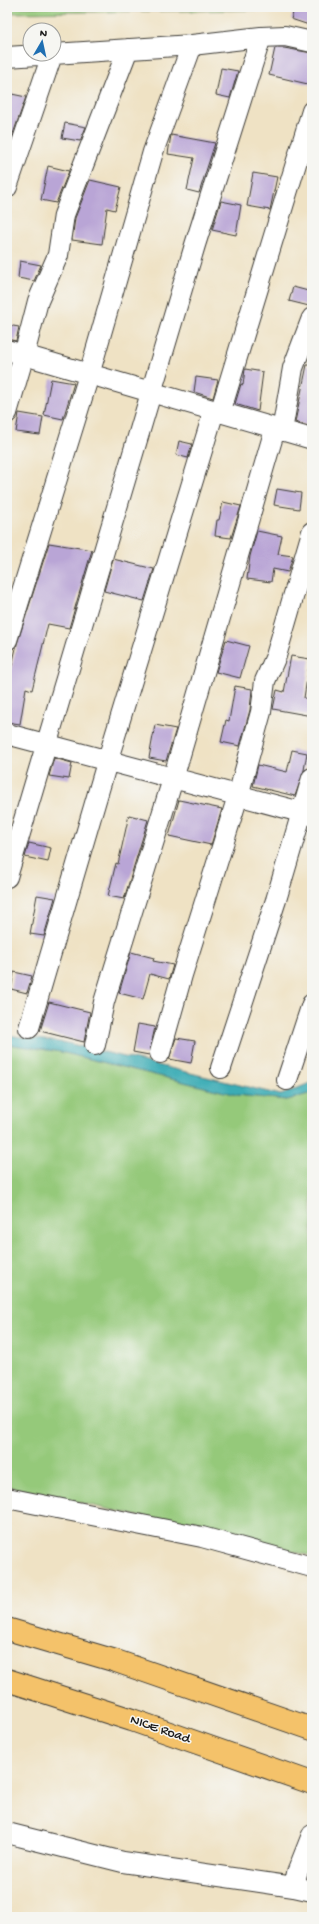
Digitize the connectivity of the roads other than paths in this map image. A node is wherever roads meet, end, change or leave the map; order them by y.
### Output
1 (262, 37) junction
2 (312, 42) edge
3 (192, 45) junction
4 (128, 49) junction
5 (62, 54) edge
6 (22, 57) edge
7 (7, 58) edge
8 (50, 62) edge
9 (312, 111) edge
10 (7, 187) edge
11 (312, 318) edge
12 (16, 353) edge
13 (304, 364) edge
14 (89, 374) junction
15 (151, 393) junction
16 (217, 412) junction
17 (7, 413) edge
18 (279, 430) junction
19 (312, 439) edge
20 (312, 532) edge
21 (7, 640) edge
22 (7, 734) edge
23 (46, 744) junction
24 (108, 759) junction
25 (312, 778) edge
26 (174, 779) junction
27 (238, 796) junction
28 (307, 814) edge
29 (7, 877) edge
30 (312, 1004) edge
31 (29, 1028) dead end
32 (95, 1045) dead end
33 (160, 1053) dead end
34 (221, 1068) dead end
35 (287, 1080) dead end
36 (7, 1498) edge
37 (312, 1567) edge
38 (7, 1629) edge
39 (7, 1680) edge
40 (312, 1729) edge
41 (312, 1783) edge
42 (7, 1833) edge
43 (312, 1835) edge
44 (303, 1889) edge

1 - 2 street
1 - 3 street
1 - 15 street
3 - 4 street
3 - 14 street
4 - 5 street
4 - 12 street
6 - 7 street
8 - 10 street
9 - 16 street
11 - 13 street
12 - 14 street
12 - 17 street
13 - 18 street
14 - 15 street
14 - 21 street
15 - 16 street
15 - 23 street
16 - 18 street
16 - 24 street
18 - 19 street
18 - 26 street
20 - 27 street
22 - 23 street
23 - 24 street
23 - 29 street
24 - 26 street
24 - 31 street
25 - 28 street
26 - 27 street
26 - 32 street
27 - 28 street
27 - 33 street
28 - 34 street
30 - 35 street
36 - 37 street
38 - 40 highway
39 - 41 highway, NICE Road
42 - 44 street
43 - 44 street

